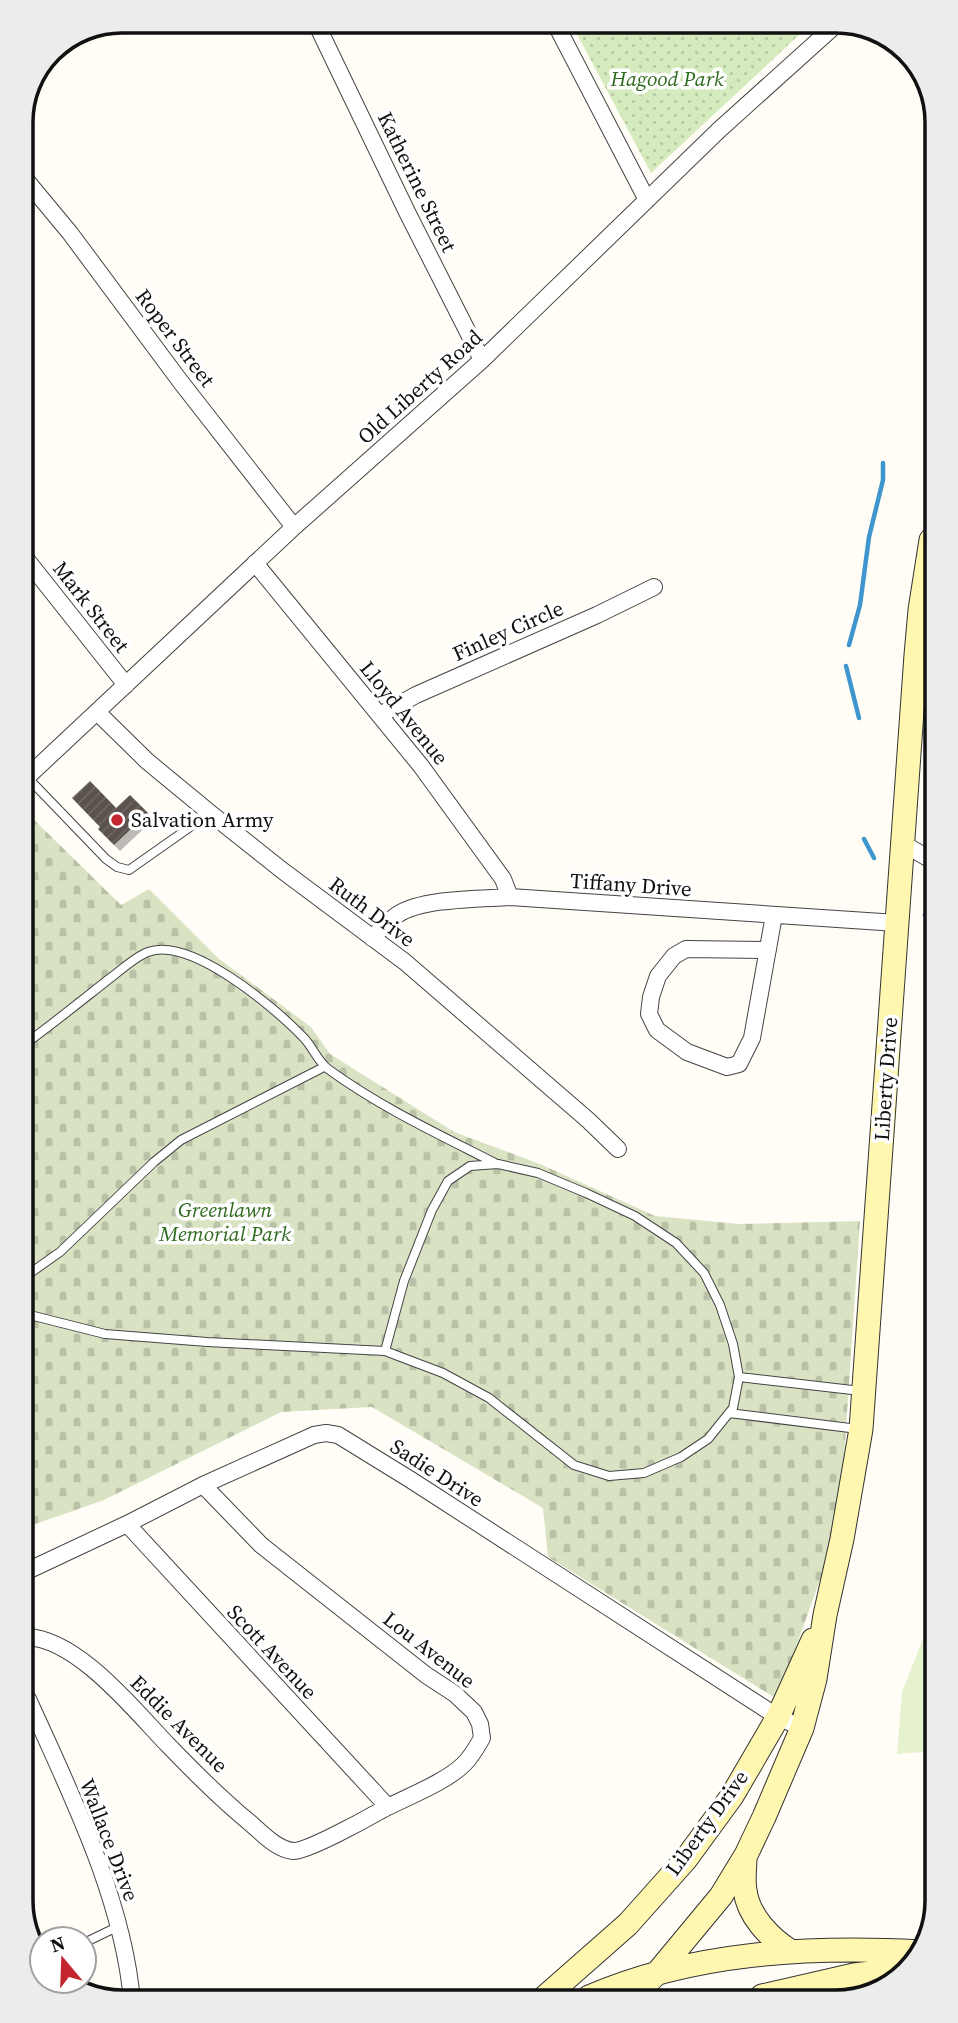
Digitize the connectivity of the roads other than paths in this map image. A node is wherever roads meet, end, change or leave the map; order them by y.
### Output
1 (321, 33) edge
2 (560, 33) edge
3 (827, 33) edge
4 (33, 188) edge
5 (647, 200) junction
6 (482, 360) junction
7 (295, 527) junction
8 (255, 563) junction
9 (33, 568) edge
10 (925, 578) edge
11 (654, 587) dead end
12 (923, 674) edge
13 (126, 685) junction
14 (97, 712) junction
15 (380, 715) junction
16 (33, 771) edge
17 (33, 785) edge
18 (204, 817) junction
19 (902, 843) junction
20 (925, 856) edge
21 (510, 897) junction
22 (774, 915) junction
23 (897, 923) junction
24 (372, 937) junction
25 (768, 950) junction
26 (33, 1038) edge
27 (324, 1066) junction
28 (618, 1149) dead end
29 (498, 1164) junction
30 (33, 1271) edge
31 (33, 1316) edge
32 (385, 1351) junction
33 (739, 1377) junction
34 (864, 1391) junction
35 (729, 1413) junction
36 (861, 1429) junction
37 (203, 1485) junction
38 (127, 1524) junction
39 (33, 1568) edge
40 (825, 1615) junction
41 (33, 1639) edge
42 (33, 1710) edge
43 (778, 1717) junction
44 (802, 1728) junction
45 (388, 1807) junction
46 (296, 1851) joint
47 (746, 1855) junction
48 (120, 1926) junction
49 (98, 1936) edge
50 (790, 1951) junction
51 (909, 1952) edge
52 (890, 1971) edge
53 (658, 1972) junction
54 (130, 1990) edge
55 (553, 1990) edge
56 (605, 1990) edge
57 (640, 1990) edge
58 (788, 1990) edge

1 - 6 street, Katherine Street
2 - 5 street
3 - 5 street, Old Liberty Road
4 - 7 street, Roper Street
5 - 6 street, Old Liberty Road
6 - 7 street, Old Liberty Road
7 - 8 street, Old Liberty Road
8 - 13 street, Old Liberty Road
8 - 15 street, Lloyd Avenue
9 - 13 street, Mark Street
10 - 12 main road, Liberty Drive
11 - 15 street, Finley Circle
12 - 19 main road, Liberty Drive
13 - 14 street, Old Liberty Road
14 - 16 street, Old Liberty Road
14 - 18 street, Ruth Drive
15 - 21 street, Lloyd Avenue
17 - 18 lane
18 - 24 street, Ruth Drive
19 - 20 street
19 - 23 main road, Liberty Drive
21 - 22 street, Tiffany Drive
21 - 24 street, Tiffany Drive
22 - 23 street, Tiffany Drive
22 - 25 street
23 - 34 main road, Liberty Drive
24 - 28 street, Ruth Drive
25 - 25 street
26 - 27 lane
27 - 29 lane
27 - 30 lane
29 - 32 lane
29 - 33 lane
31 - 32 lane
32 - 35 lane
33 - 34 lane
33 - 35 lane
34 - 36 main road, Liberty Drive
35 - 36 lane
36 - 40 main road, Liberty Drive
37 - 38 street, Sadie Drive
37 - 43 street, Sadie Drive
37 - 45 street, Lou Avenue
38 - 39 street, Sadie Drive
38 - 45 street, Scott Avenue
40 - 43 main road, Liberty Drive
40 - 44 main road, Liberty Drive
41 - 46 street, Eddie Avenue
42 - 48 street, Wallace Drive
43 - 44 street, Sadie Drive
43 - 55 main road, Liberty Drive
44 - 47 main road, Liberty Drive
45 - 46 street, Lou Avenue
47 - 50 main road
47 - 53 main road, Liberty Drive
48 - 49 lane
48 - 54 street, Wallace Drive
50 - 51 main road
50 - 53 main road
52 - 58 main road
53 - 56 main road
53 - 57 main road, Liberty Drive

